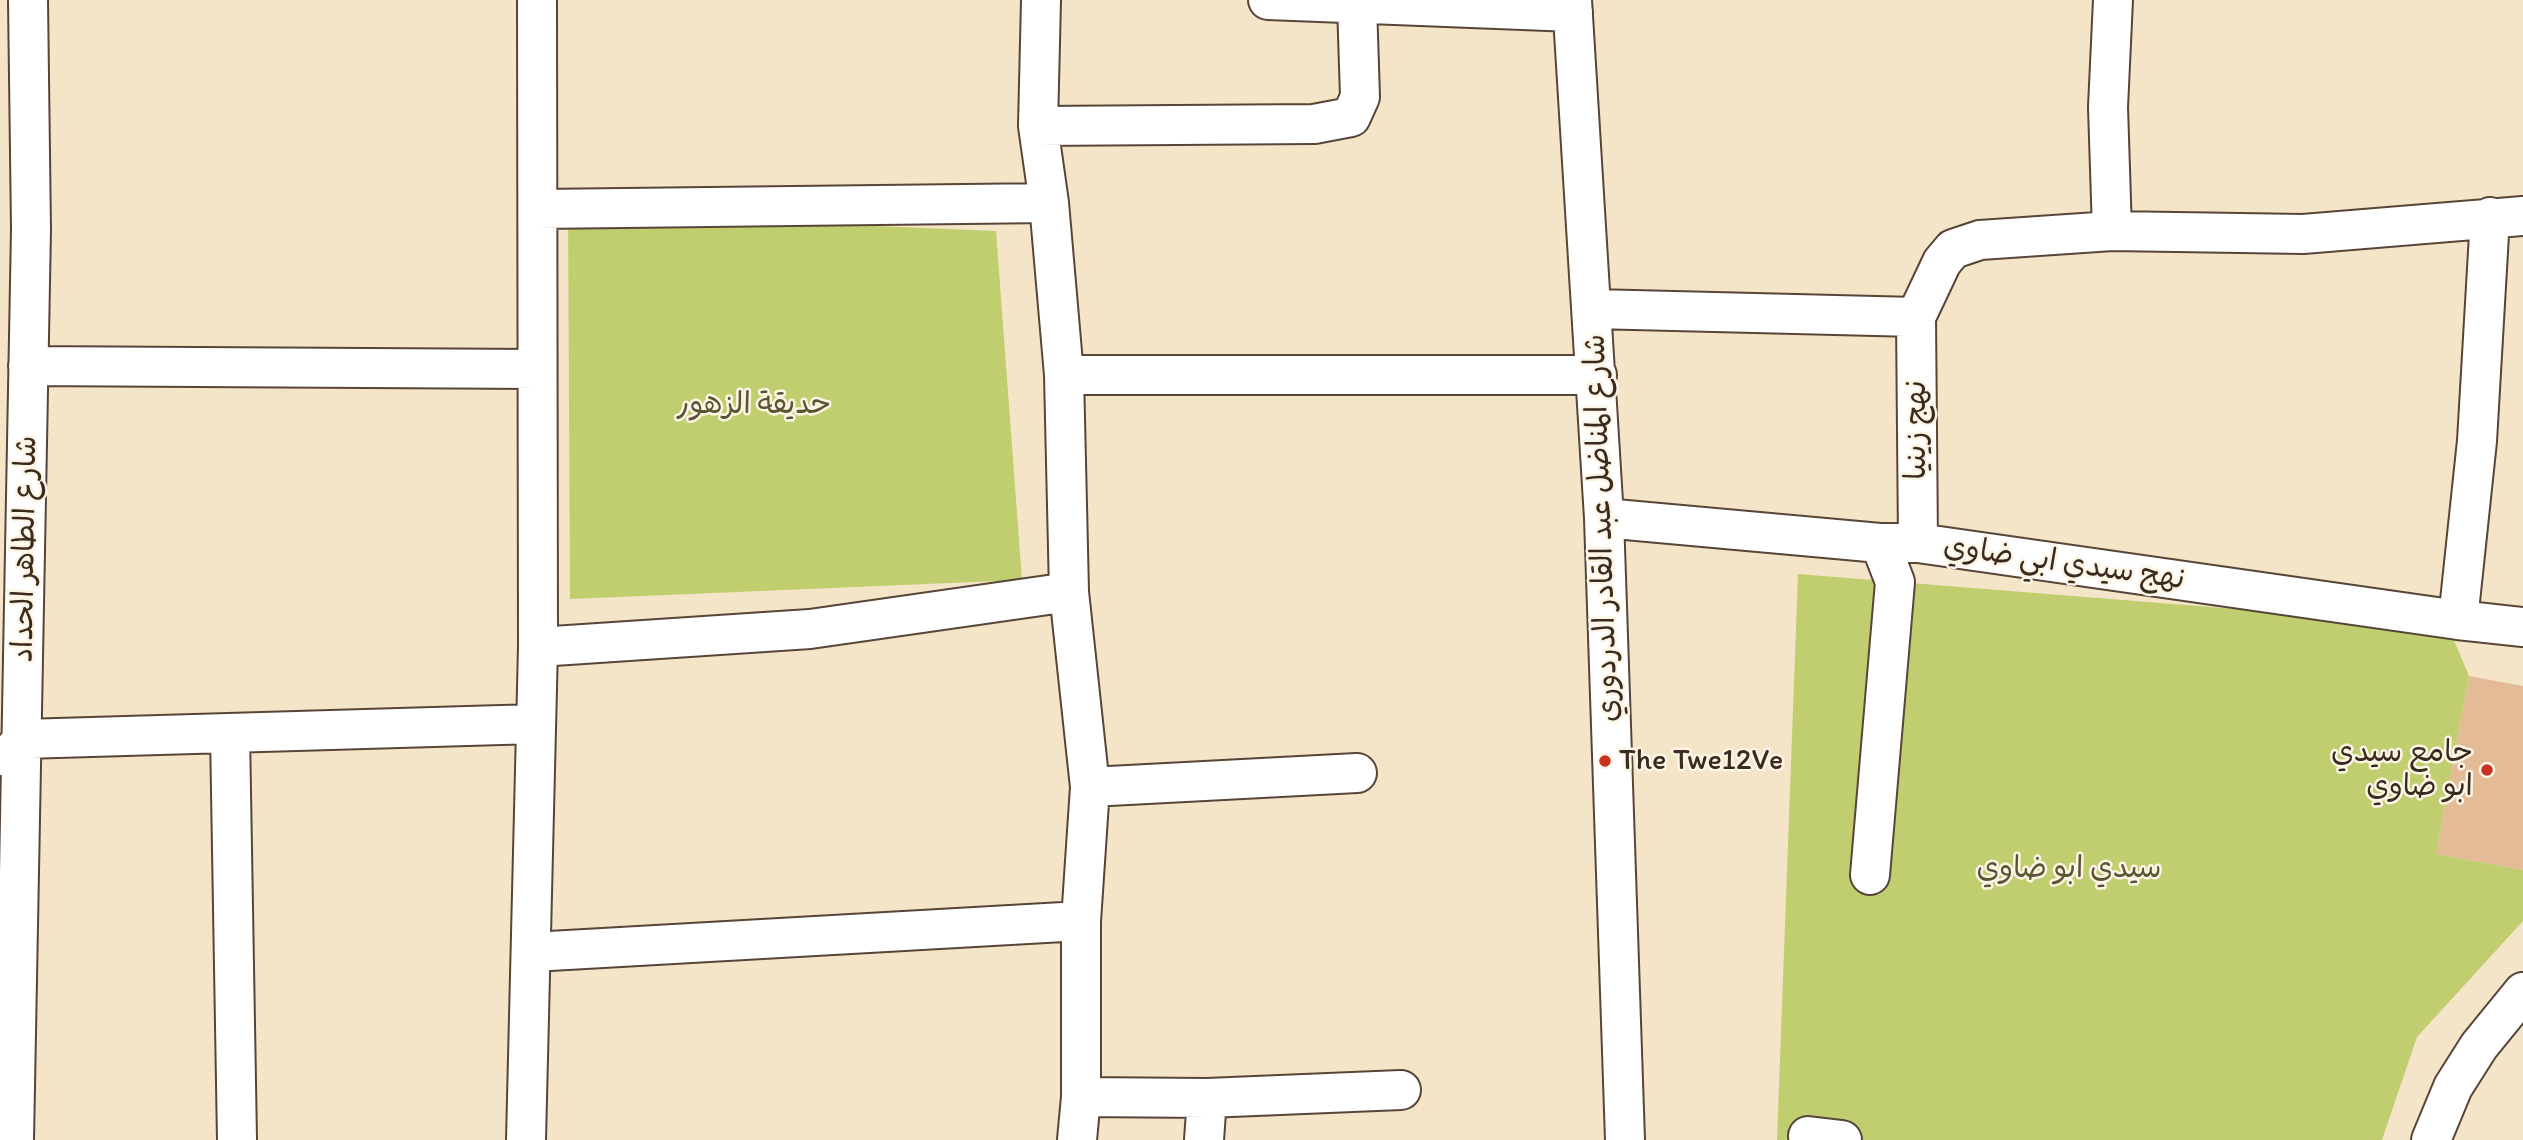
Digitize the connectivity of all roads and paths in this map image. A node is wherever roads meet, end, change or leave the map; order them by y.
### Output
1 (29, 0) edge
2 (537, 0) edge
3 (1041, 0) edge
4 (1268, 0) edge
5 (2113, 0) edge
6 (1357, 4) junction
7 (1573, 6) edge
8 (1038, 126) junction
9 (1049, 203) junction
10 (539, 209) junction
11 (2507, 216) edge
12 (15, 231) edge
13 (2112, 231) junction
14 (1593, 309) junction
15 (1916, 317) junction
16 (28, 366) junction
17 (536, 369) junction
18 (1064, 375) junction
19 (1597, 375) junction
20 (1604, 518) junction
21 (1880, 543) junction
22 (1918, 543) junction
23 (13, 570) edge
24 (1069, 592) junction
25 (2458, 620) junction
26 (2523, 626) edge
27 (538, 647) junction
28 (536, 723) junction
29 (230, 733) junction
30 (12, 752) edge
31 (1357, 773) dead end
32 (1090, 787) junction
33 (1870, 875) dead end
34 (1081, 921) junction
35 (532, 952) junction
36 (2523, 992) edge
37 (1401, 1090) dead end
38 (1081, 1097) junction
39 (1207, 1098) junction
40 (10, 1129) edge
41 (237, 1140) edge
42 (526, 1140) edge
43 (1077, 1140) edge
44 (1204, 1140) edge
45 (1625, 1140) edge
46 (2431, 1140) edge

1 - 12 street, شارع الطاهر الحداد
2 - 10 street
3 - 8 street
4 - 6 street
5 - 13 street
6 - 7 street
6 - 8 street
7 - 14 street, شارع المناضل عبد القادر الدردوري
8 - 9 street
9 - 10 street
9 - 18 street
10 - 17 street
11 - 13 street
11 - 25 street
12 - 16 street, شارع الطاهر الحداد
13 - 15 street
14 - 15 street
14 - 19 street, شارع المناضل عبد القادر الدردوري
15 - 22 street, نهج زينيا
16 - 17 street
16 - 23 street, شارع الطاهر الحداد
17 - 27 street
18 - 19 street
18 - 24 street
19 - 20 street, شارع المناضل عبد القادر الدردوري
20 - 21 street, نهج سيدي ابي ضاوي
20 - 45 street, شارع المناضل عبد القادر الدردوري
21 - 22 street, نهج سيدي ابي ضاوي
21 - 33 street
22 - 25 street, نهج سيدي ابي ضاوي
23 - 30 street, شارع الطاهر الحداد
24 - 27 street
24 - 32 street
25 - 26 street, نهج سيدي ابي ضاوي
27 - 28 street
28 - 29 street
28 - 35 street
29 - 30 street
29 - 41 street
30 - 40 street, شارع الطاهر الحداد
31 - 32 street
32 - 34 street
34 - 35 street
34 - 38 street
35 - 42 street
36 - 46 street
37 - 39 street
38 - 39 street
38 - 43 street
39 - 44 street

